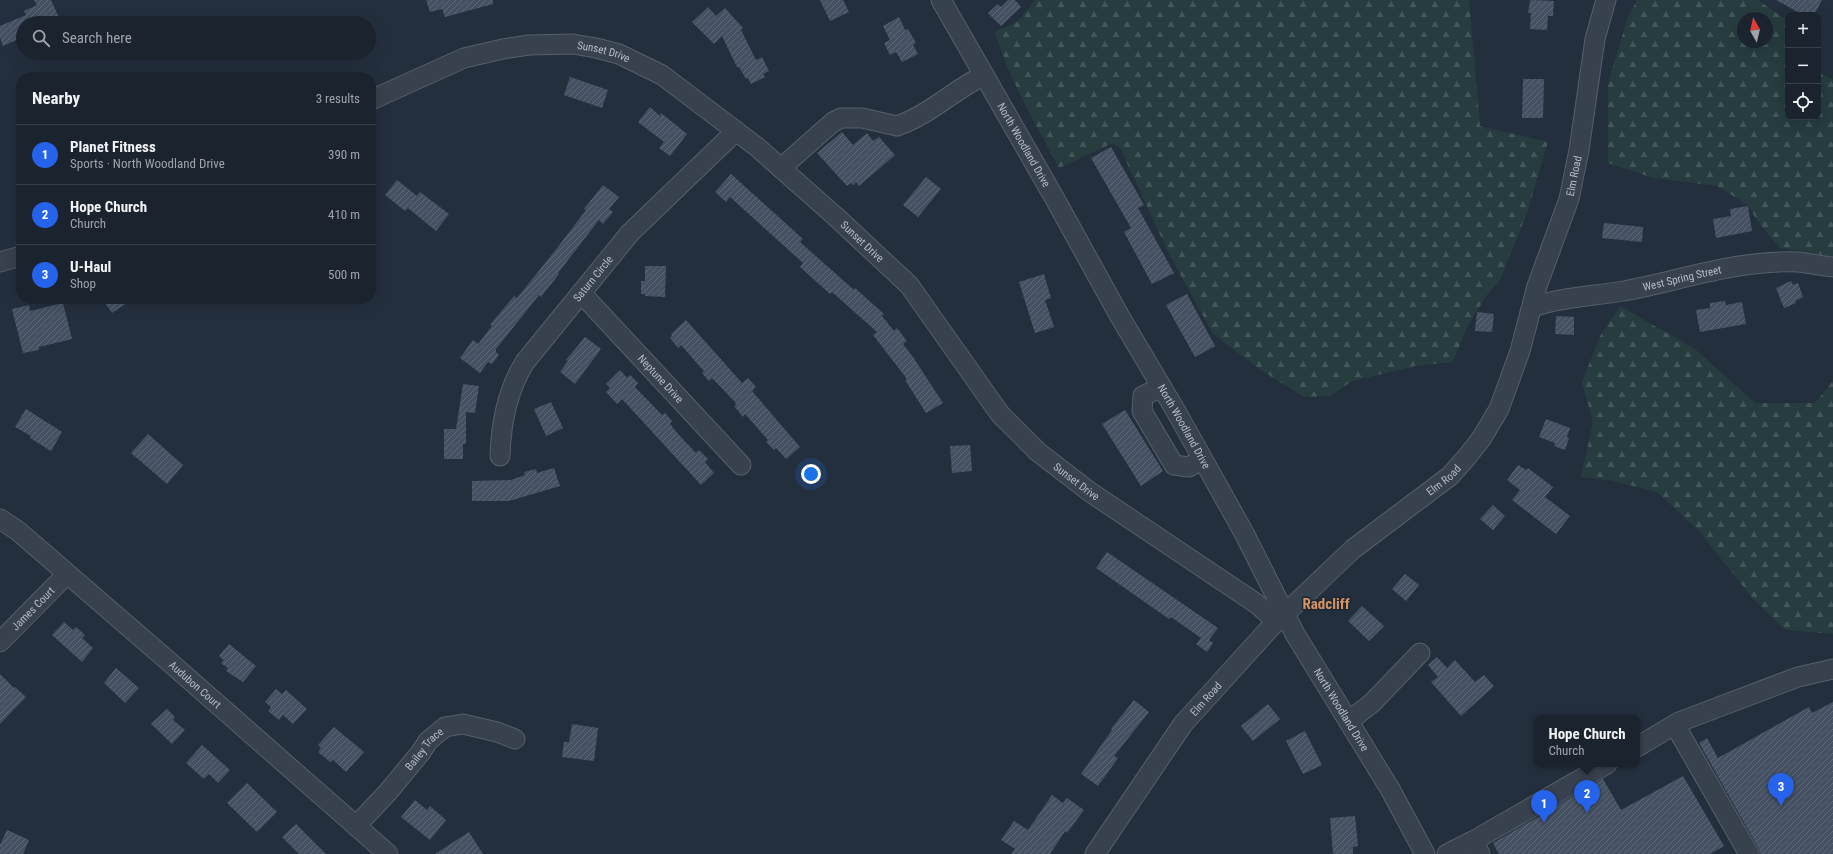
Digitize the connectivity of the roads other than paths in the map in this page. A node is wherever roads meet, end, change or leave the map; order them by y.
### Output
1 (1606, 0) edge
2 (944, 1) edge
3 (984, 75) junction
4 (376, 98) edge
5 (736, 131) junction
6 (781, 168) junction
7 (16, 257) edge
8 (0, 262) edge
9 (1833, 267) edge
10 (581, 293) junction
11 (1532, 307) junction
12 (1161, 387) junction
13 (1177, 413) junction
14 (1152, 427) junction
15 (500, 456) dead end
16 (1202, 459) junction
17 (741, 465) dead end
18 (0, 519) edge
19 (67, 574) junction
20 (1281, 617) junction
21 (0, 642) edge
22 (1420, 653) dead end
23 (1833, 668) edge
24 (1349, 721) junction
25 (1675, 725) junction
26 (516, 739) dead end
27 (1640, 745) edge
28 (1602, 767) edge
29 (356, 826) junction
30 (1476, 848) edge
31 (388, 854) edge
32 (1095, 854) edge
33 (1425, 854) edge
34 (1447, 854) edge
35 (1749, 854) edge

1 - 11 street, Elm Road
2 - 3 street, North Woodland Drive
3 - 6 street
3 - 12 street, North Woodland Drive
4 - 5 street, Sunset Drive
5 - 6 street, Sunset Drive
5 - 10 street, Saturn Circle
6 - 20 street, Sunset Drive
7 - 8 street
9 - 11 street, West Spring Street
10 - 15 street, Saturn Circle
10 - 17 street, Neptune Drive
11 - 20 street, Elm Road
12 - 13 street, North Woodland Drive
12 - 14 street
13 - 14 street
13 - 16 street, North Woodland Drive
14 - 16 street
16 - 20 street, North Woodland Drive
18 - 19 street, Audubon Court
19 - 21 street, James Court
19 - 29 street, Audubon Court
20 - 24 street, North Woodland Drive
20 - 32 street, Elm Road
22 - 24 street
23 - 25 street
24 - 33 street, North Woodland Drive
25 - 27 street
25 - 35 street
26 - 29 street, Bailey Trace
28 - 30 street
29 - 31 street, Audubon Court
30 - 34 street

